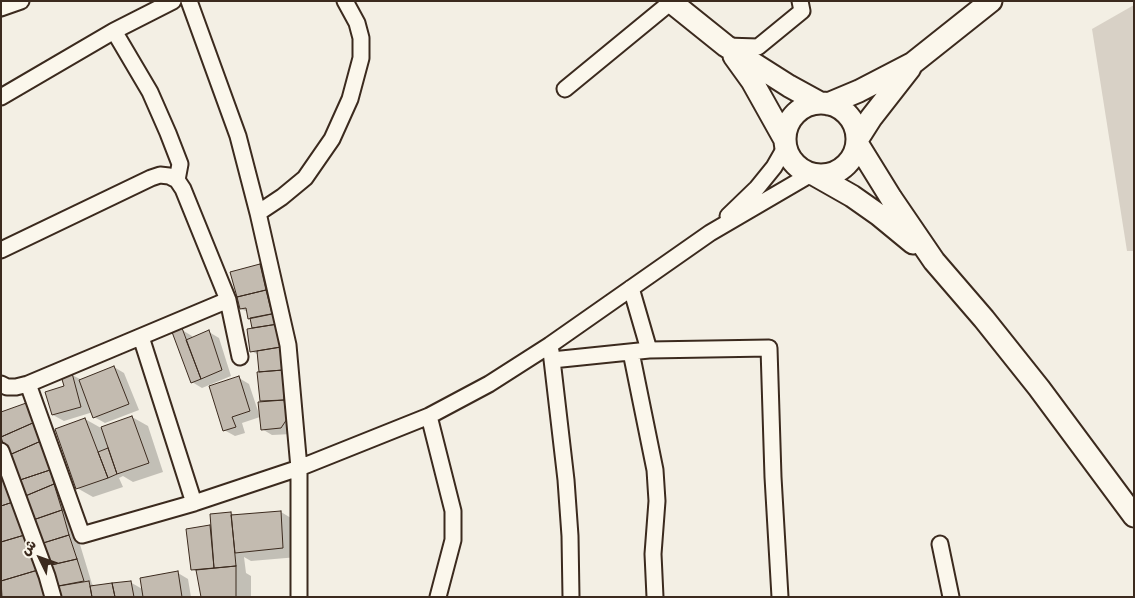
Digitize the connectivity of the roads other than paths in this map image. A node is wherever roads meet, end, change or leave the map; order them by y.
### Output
1 (21, 1) edge
2 (174, 1) edge
3 (189, 1) edge
4 (345, 1) edge
5 (800, 1) edge
6 (991, 1) edge
7 (671, 2) edge
8 (1, 8) edge
9 (114, 31) junction
10 (726, 46) junction
11 (914, 63) junction
12 (565, 89) dead end
13 (1, 97) edge
14 (824, 104) junction
15 (857, 142) junction
16 (785, 143) junction
17 (813, 175) junction
18 (177, 180) junction
19 (258, 213) junction
20 (710, 233) junction
21 (1, 250) edge
22 (934, 261) junction
23 (631, 288) junction
24 (228, 300) junction
25 (142, 336) junction
26 (649, 350) junction
27 (551, 352) junction
28 (631, 352) junction
29 (240, 357) dead end
30 (1, 384) edge
31 (28, 384) junction
32 (429, 416) junction
33 (1, 451) edge
34 (298, 468) junction
35 (194, 503) junction
36 (1134, 516) edge
37 (940, 544) dead end
38 (53, 597) edge
39 (299, 597) edge
40 (438, 597) edge
41 (571, 597) edge
42 (655, 597) edge
43 (780, 597) edge
44 (951, 597) edge

1 - 8 street
2 - 9 street
3 - 19 street
4 - 19 street
5 - 10 street
6 - 11 main road
7 - 10 main road
7 - 12 street
9 - 13 street
9 - 18 street
10 - 14 main road
10 - 16 main road
11 - 14 main road
11 - 15 main road
14 - 15 main road
14 - 16 main road
15 - 17 main road
15 - 22 main road
16 - 17 main road
16 - 20 street
17 - 20 street
17 - 22 main road
18 - 21 street
18 - 24 street
19 - 34 street
20 - 23 street
22 - 36 main road
23 - 26 street
23 - 27 street
24 - 25 street
24 - 29 street
25 - 31 street
25 - 35 street
26 - 28 street
26 - 43 street
27 - 28 street
27 - 32 street
27 - 41 street
28 - 42 street
30 - 31 street
31 - 35 street
32 - 34 street
32 - 40 street
33 - 38 street
34 - 35 street
34 - 39 street
37 - 44 street

